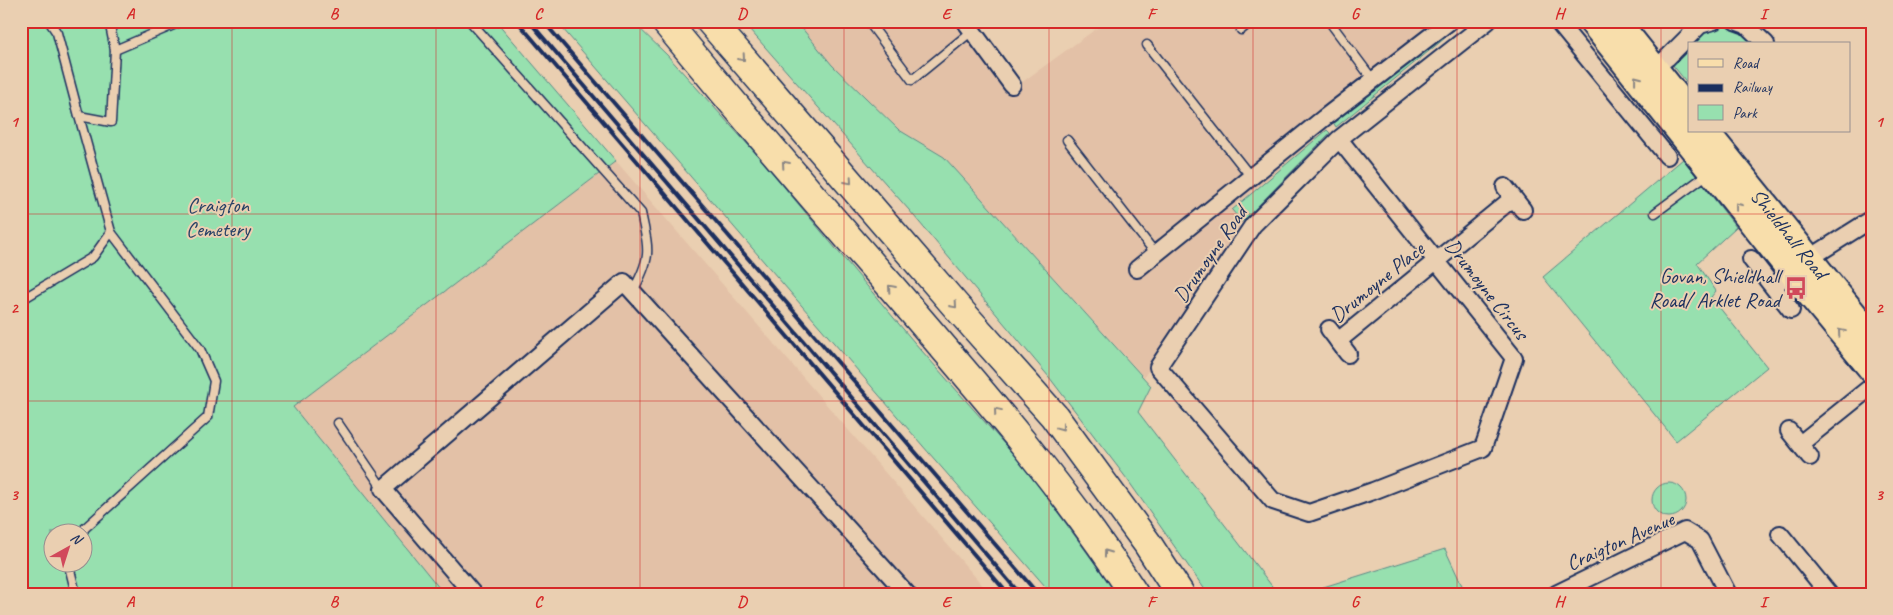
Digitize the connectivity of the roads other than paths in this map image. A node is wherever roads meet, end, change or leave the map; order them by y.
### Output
1 (49, 21) edge
2 (109, 21) edge
3 (183, 21) edge
4 (470, 21) edge
5 (648, 21) edge
6 (665, 21) edge
7 (710, 21) edge
8 (868, 21) edge
9 (1252, 21) edge
10 (1328, 21) edge
11 (1450, 21) edge
12 (1488, 21) edge
13 (1557, 21) edge
14 (1591, 21) edge
15 (1617, 21) edge
16 (1714, 21) edge
17 (1735, 21) edge
18 (968, 26) edge
19 (1241, 30) dead end
20 (1764, 42) edge
21 (1147, 45) dead end
22 (115, 50) junction
23 (1654, 68) junction
24 (1373, 80) junction
25 (1012, 85) dead end
26 (733, 103) junction
27 (1688, 110) edge
28 (79, 116) junction
29 (1710, 133) edge
30 (1339, 139) junction
31 (1067, 140) dead end
32 (1667, 156) dead end
33 (1711, 172) junction
34 (1252, 176) junction
35 (1514, 199) dead end
36 (1655, 212) dead end
37 (1872, 220) edge
38 (111, 232) junction
39 (1156, 254) junction
40 (1751, 259) dead end
41 (1437, 260) junction
42 (1137, 269) dead end
43 (1791, 272) junction
44 (633, 291) junction
45 (21, 300) edge
46 (1791, 310) dead end
47 (1872, 336) edge
48 (1348, 354) dead end
49 (1872, 370) edge
50 (1872, 386) edge
51 (338, 423) dead end
52 (1789, 431) dead end
53 (383, 489) junction
54 (1273, 501) joint
55 (92, 522) edge
56 (1790, 539) dead end
57 (70, 572) edge
58 (76, 594) edge
59 (473, 594) edge
60 (907, 594) edge
61 (1134, 594) edge
62 (1180, 594) edge
63 (1556, 594) edge
64 (1728, 594) edge
65 (1829, 594) edge

1 - 28 lane
2 - 22 lane
3 - 22 lane
4 - 44 lane
5 - 26 highway
6 - 26 highway
7 -> 62 highway
8 - 18 lane
9 - 19 lane
10 - 24 lane
11 - 24 street, Drumoyne Road
12 - 30 street, Drumoyne Road
13 - 32 street
33 -> 14 main road, Shieldhall Road
15 - 23 main road
16 - 23 street
17 - 20 street
18 - 25 street
21 - 34 lane
22 - 28 lane
23 - 27 main road
24 - 34 street, Drumoyne Road
61 -> 26 highway
28 - 38 lane
29 - 43 main road, Shieldhall Road
30 - 41 street, Drumoyne Circus
30 - 54 street, Drumoyne Road
31 - 39 lane
33 - 36 lane
43 -> 33 main road, Shieldhall Road
34 - 39 street, Drumoyne Road
35 - 41 street, Drumoyne Place
37 - 43 street
38 - 45 lane
38 - 55 lane
39 - 42 street, Drumoyne Road
40 - 43 street
41 - 48 street, Drumoyne Place
41 - 54 street, Drumoyne Circus
43 - 46 street
43 - 47 main road, Shieldhall Road
49 -> 43 main road, Shieldhall Road
44 - 53 street
44 - 60 street
50 - 52 street
51 - 53 lane
53 - 59 street
56 - 65 street
57 - 58 lane
63 - 64 street, Craigton Avenue

